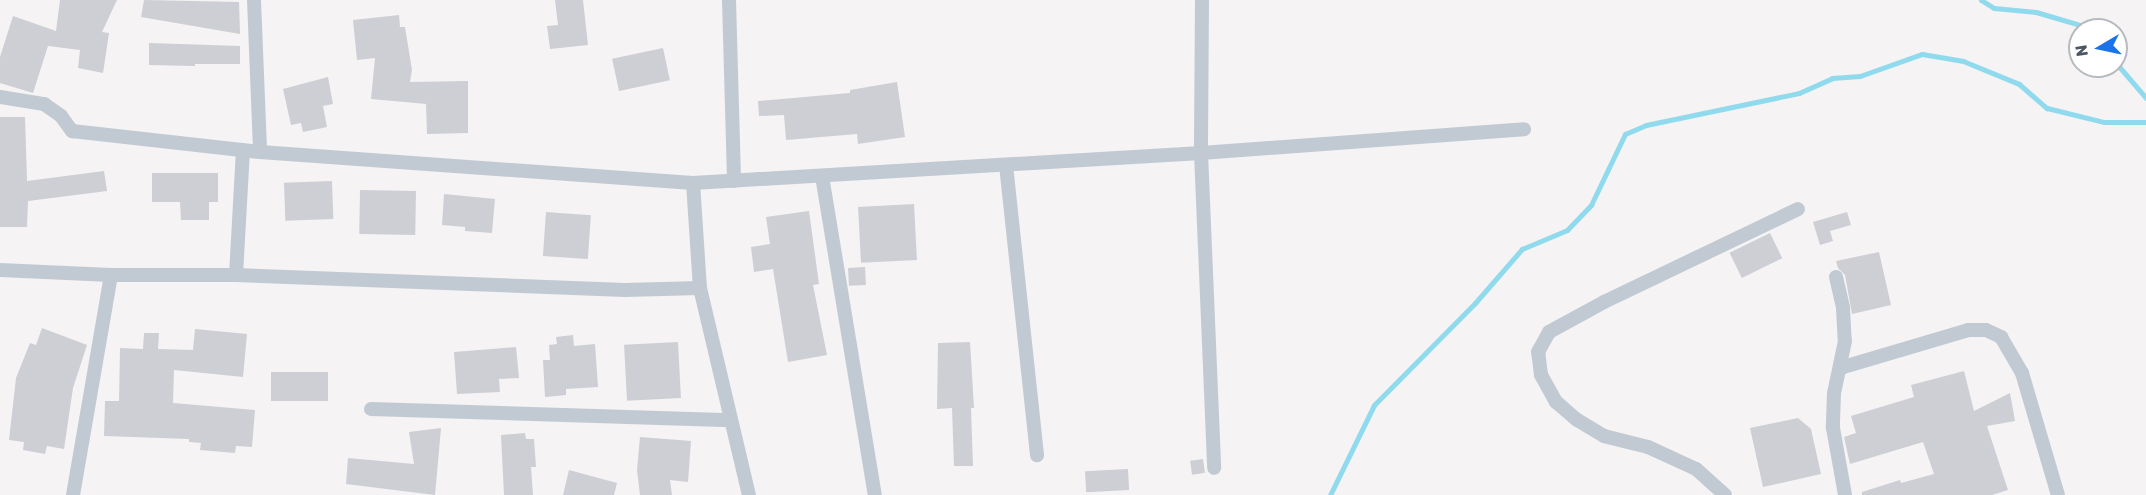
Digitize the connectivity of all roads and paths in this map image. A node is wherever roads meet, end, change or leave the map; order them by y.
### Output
1 (254, 0) edge
2 (729, 0) edge
3 (1202, 0) edge
4 (0, 97) edge
5 (1524, 129) dead end
6 (243, 150) junction
7 (260, 152) junction
8 (1201, 153) junction
9 (1006, 165) junction
10 (822, 176) junction
11 (734, 181) junction
12 (693, 183) junction
13 (1798, 209) dead end
14 (0, 270) edge
15 (111, 275) junction
16 (236, 275) junction
17 (1836, 277) dead end
18 (700, 288) junction
19 (1840, 368) junction
20 (371, 409) dead end
21 (731, 420) junction
22 (1037, 455) dead end
23 (1214, 468) dead end
24 (73, 495) edge
25 (749, 495) edge
26 (874, 495) edge
27 (1725, 495) edge
28 (1845, 495) edge
29 (2058, 495) edge

1 - 7 street
2 - 11 street
3 - 8 street
4 - 6 street
5 - 8 street
6 - 7 street
6 - 16 street
7 - 12 street
8 - 9 street
8 - 23 street
9 - 10 street
9 - 22 street
10 - 11 street
10 - 26 street
11 - 12 street
12 - 18 street
13 - 27 street
14 - 15 street
15 - 16 street
15 - 24 street
16 - 18 street
17 - 19 street
18 - 21 street
19 - 28 street
19 - 29 street
20 - 21 street
21 - 25 street

